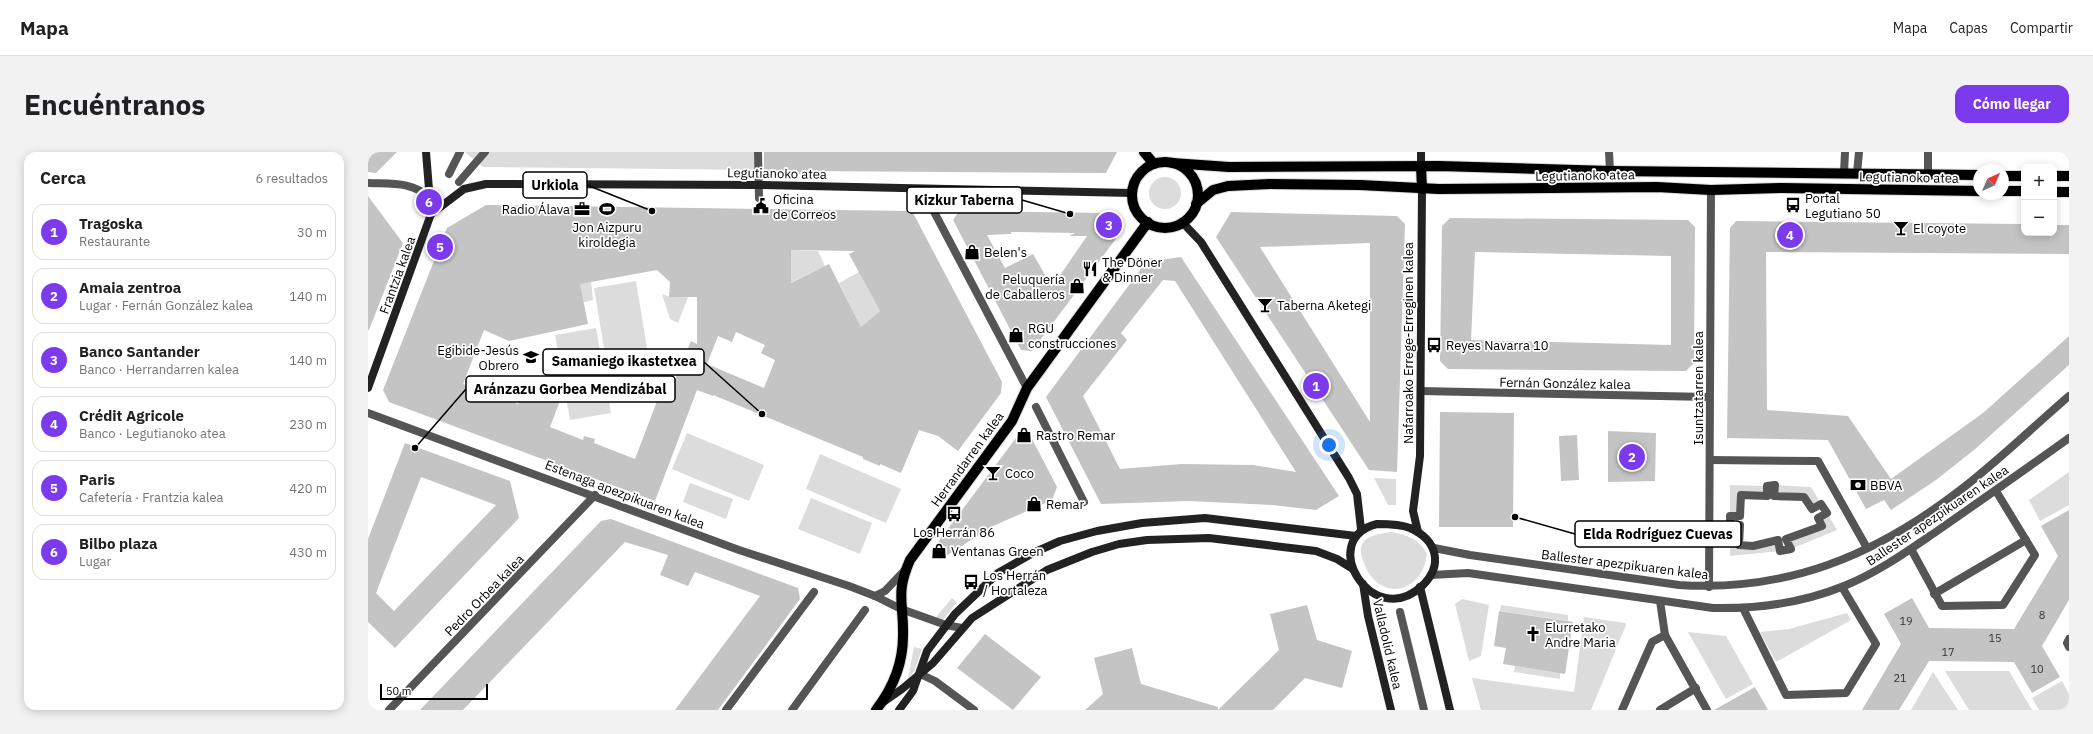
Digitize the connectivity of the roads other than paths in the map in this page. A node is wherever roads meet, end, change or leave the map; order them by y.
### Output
1 (426, 152) edge
2 (460, 152) edge
3 (485, 152) edge
4 (758, 152) edge
5 (1144, 152) edge
6 (1421, 152) edge
7 (1609, 152) edge
8 (1845, 152) edge
9 (1859, 152) edge
10 (1928, 152) edge
11 (1172, 163) junction
12 (1154, 164) junction
13 (1421, 166) junction
14 (1610, 171) junction
15 (1844, 173) junction
16 (1858, 173) junction
17 (449, 174) dead end
18 (1928, 174) junction
19 (1973, 176) edge
20 (2009, 176) edge
21 (2021, 176) edge
22 (2057, 176) edge
23 (2069, 176) edge
24 (459, 182) dead end
25 (368, 183) edge
26 (759, 185) junction
27 (922, 189) junction
28 (1422, 189) junction
29 (1710, 190) junction
30 (1973, 191) edge
31 (2009, 191) edge
32 (2021, 191) edge
33 (2057, 192) edge
34 (2069, 192) edge
35 (1132, 193) junction
36 (431, 198) junction
37 (759, 198) dead end
38 (1196, 204) junction
39 (432, 214) junction
40 (1148, 222) junction
41 (1182, 222) junction
42 (368, 388) edge
43 (1027, 388) junction
44 (1420, 392) junction
45 (2069, 396) edge
46 (1709, 397) junction
47 (1036, 407) dead end
48 (368, 413) edge
49 (2069, 438) edge
50 (1710, 460) junction
51 (1996, 491) junction
52 (596, 495) junction
53 (1084, 502) dead end
54 (1730, 516) joint
55 (1362, 529) junction
56 (1418, 532) junction
57 (1356, 536) junction
58 (2026, 540) junction
59 (1434, 548) junction
60 (1867, 548) junction
61 (1911, 548) junction
62 (906, 569) junction
63 (1353, 569) junction
64 (1431, 575) junction
65 (1363, 584) junction
66 (1420, 587) junction
67 (1709, 587) junction
68 (1842, 587) junction
69 (814, 592) dead end
70 (1934, 594) junction
71 (875, 596) junction
72 (1660, 601) junction
73 (1742, 608) junction
74 (901, 609) junction
75 (865, 610) dead end
76 (1400, 612) dead end
77 (946, 625) junction
78 (962, 628) junction
79 (1665, 635) junction
80 (2069, 639) edge
81 (2069, 647) edge
82 (920, 674) junction
83 (1696, 688) junction
84 (879, 707) edge
85 (389, 710) edge
86 (726, 710) edge
87 (792, 710) edge
88 (899, 710) edge
89 (974, 710) edge
90 (1391, 710) edge
91 (1424, 710) edge
92 (1450, 710) edge
93 (1622, 710) edge
94 (1660, 710) edge
95 (1707, 710) edge

1 - 36 main road
2 - 17 street
3 - 24 street
4 - 26 street
5 - 12 main road
6 - 13 main road, Nafarroako Errege-Erreginen kalea
7 - 14 street
8 - 15 street
9 - 16 street
10 - 18 street
11 - 12 main road
11 - 13 main road, Legutianoko atea
11 - 38 main road
12 - 35 main road
13 - 14 main road, Legutianoko atea
13 - 28 main road, Nafarroako Errege-Erreginen kalea
14 - 15 main road, Legutianoko atea
15 - 16 main road, Legutianoko atea
16 - 18 main road, Legutianoko atea
18 - 19 main road, Legutianoko atea
20 - 21 main road
22 - 23 main road
25 - 36 street
26 - 27 main road, Legutianoko atea
26 - 37 street
26 - 39 main road, Legutianoko atea
27 - 35 main road, Legutianoko atea
27 - 43 street
28 - 29 main road, Legutianoko atea
28 - 38 main road, Legutianoko atea
28 - 44 main road, Nafarroako Errege-Erreginen kalea
29 - 30 main road, Legutianoko atea
29 - 46 street, Isuntzatarren kalea
31 - 32 main road
33 - 34 main road
35 - 40 main road
36 - 39 main road
38 - 41 main road
39 - 42 main road, Frantzia kalea
40 - 41 main road
40 - 43 main road, Herrandarren kalea
41 - 55 main road
43 - 62 main road, Herrandarren kalea
44 - 46 street, Fernán González kalea
44 - 56 main road, Nafarroako Errege-Erreginen kalea
45 - 60 street, Ballester apezpikuaren kalea
46 - 50 street, Isuntzatarren kalea
47 - 53 street
48 - 52 street, Estenaga apezpikuaren kalea
49 - 51 street, Ballester apezpikuaren kalea
50 - 60 street
50 - 67 street, Isuntzatarren kalea
51 - 58 street
51 - 61 street, Ballester apezpikuaren kalea
52 - 71 street, Estenaga apezpikuaren kalea
52 - 85 street, Pedro Orbea kalea
54 - 54 street
55 - 56 main road
55 - 57 main road
56 - 59 main road
57 - 63 main road
57 - 77 main road
58 - 70 street
58 - 70 street
59 - 64 main road
59 - 67 street, Ballester apezpikuaren kalea
60 - 67 street, Ballester apezpikuaren kalea
61 - 68 street, Ballester apezpikuaren kalea
61 - 70 street
62 - 71 street
62 - 74 main road, Herrandarren kalea
63 - 65 main road
63 - 78 main road
64 - 66 main road
64 - 72 street, Ballester apezpikuaren kalea
65 - 66 main road
65 - 90 main road, Valladolid kalea
66 - 92 main road
68 - 73 street, Ballester apezpikuaren kalea
68 - 73 street
69 - 86 street
71 - 74 street, Estenaga apezpikuaren kalea
72 - 73 street, Ballester apezpikuaren kalea
72 - 79 street
74 - 77 street, Estenaga apezpikuaren kalea
74 - 84 main road, Herrandarren kalea
75 - 87 street
76 - 91 street, Valladolid kalea
77 - 78 street, Estenaga apezpikuaren kalea
77 - 82 main road
78 - 82 main road
79 - 83 street
79 - 93 street
80 - 81 street
82 - 84 main road
82 - 88 main road
82 - 89 street
83 - 94 street
83 - 95 street

